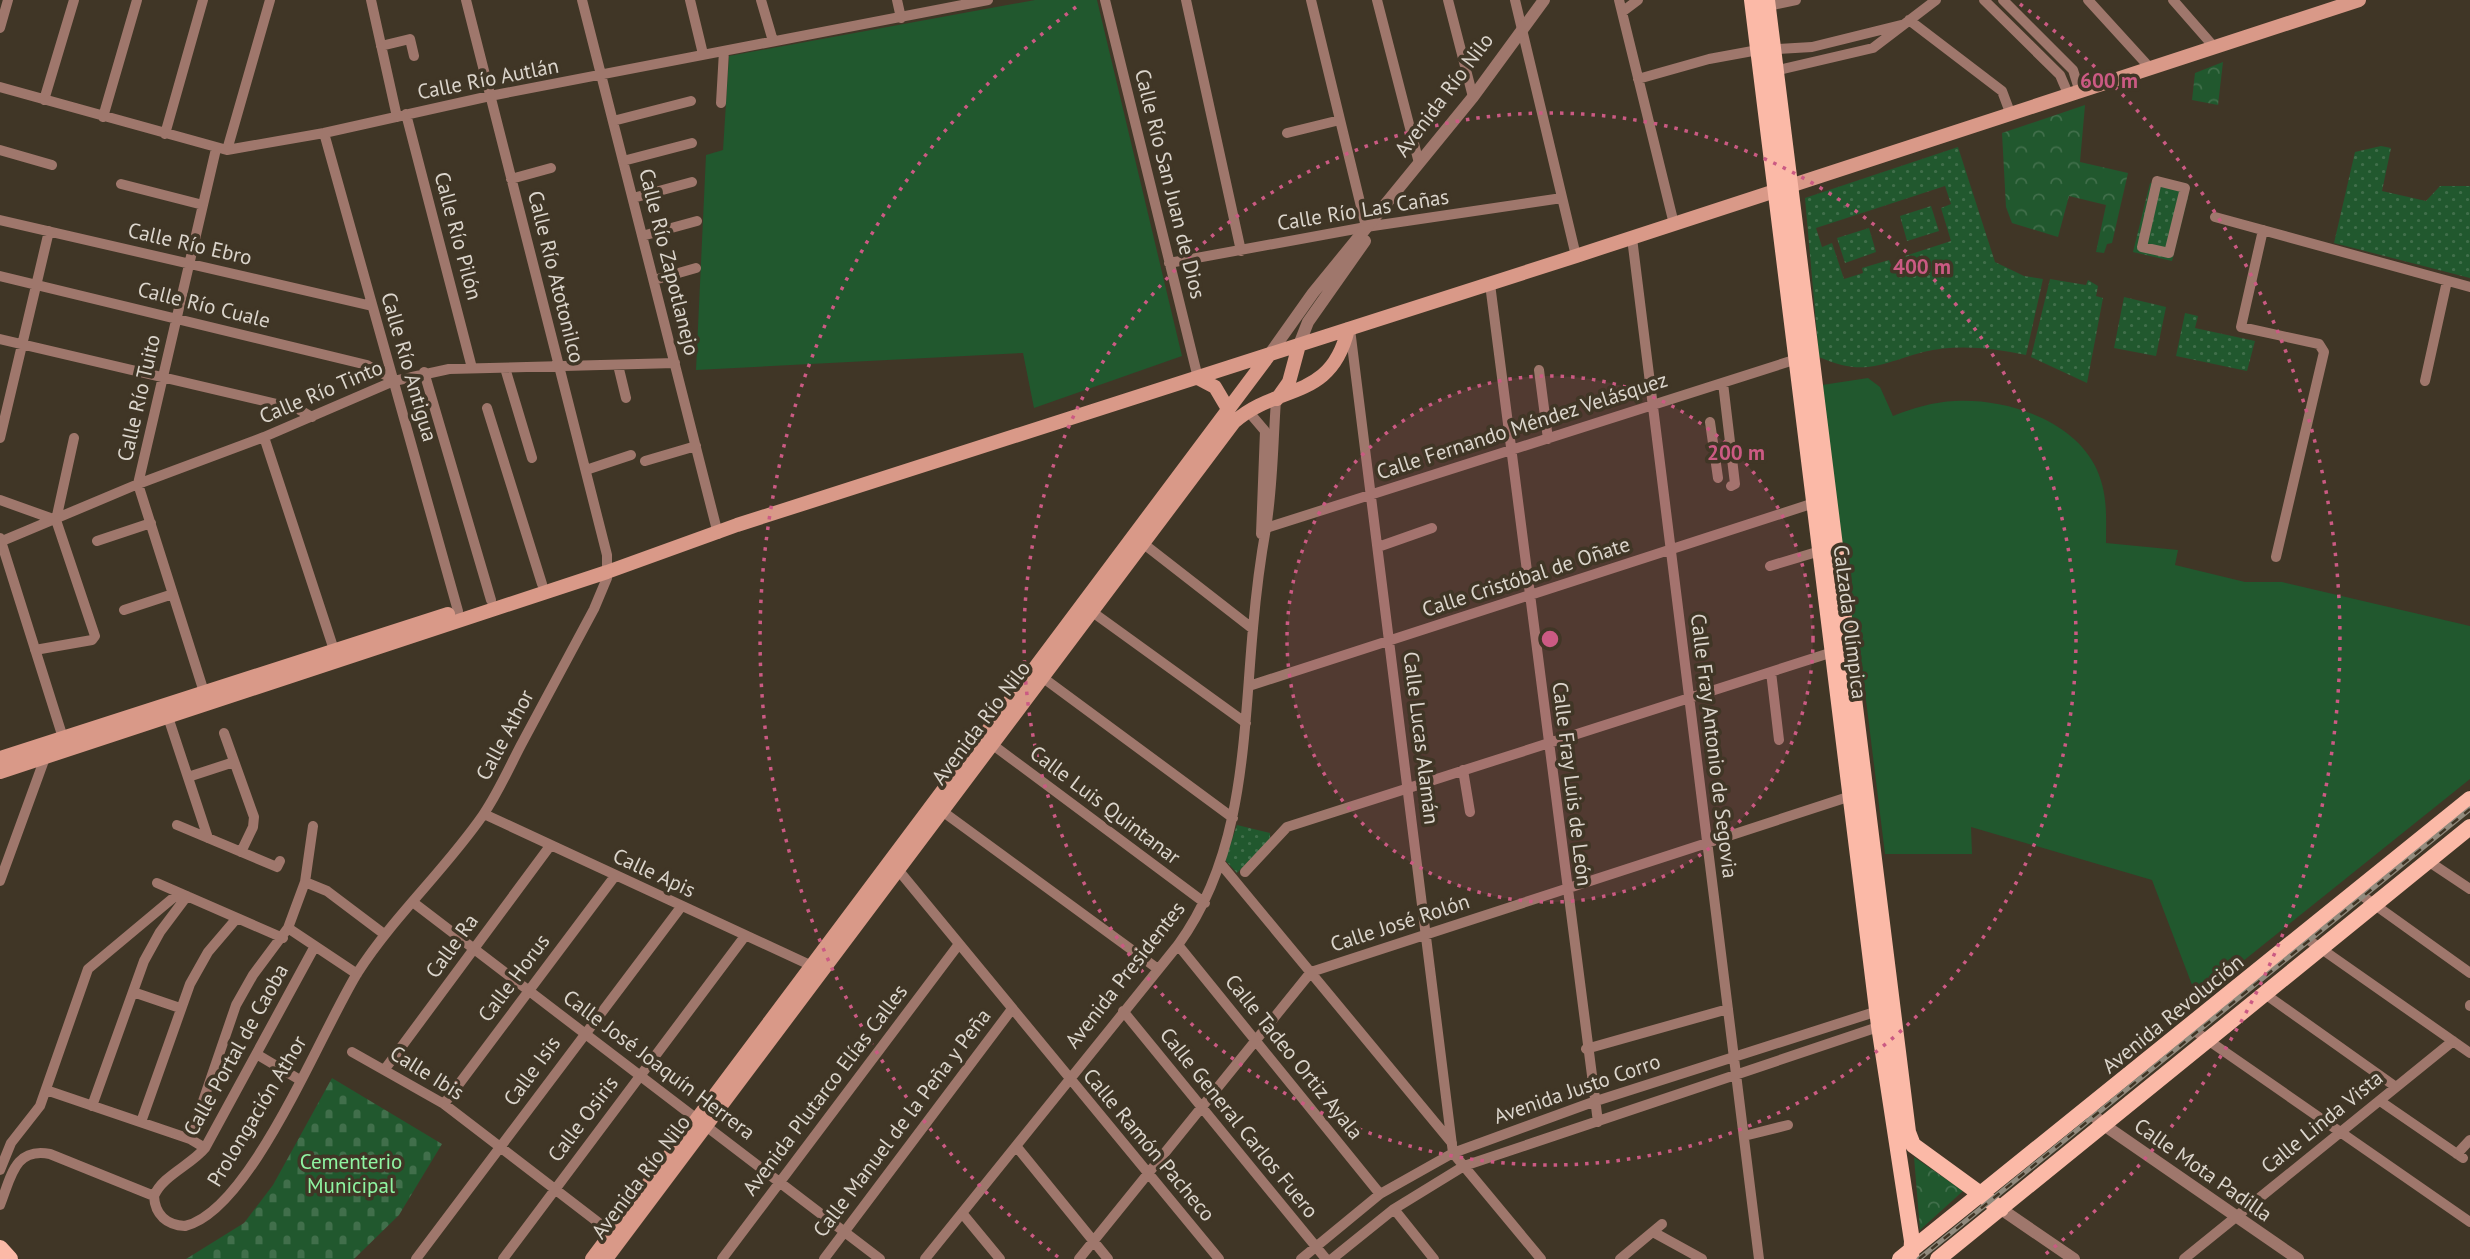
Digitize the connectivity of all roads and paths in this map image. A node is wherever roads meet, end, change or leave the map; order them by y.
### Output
1 (8, 0) edge
2 (74, 0) edge
3 (138, 0) edge
4 (203, 0) edge
5 (270, 0) edge
6 (371, 0) edge
7 (466, 0) edge
8 (582, 0) edge
9 (690, 0) edge
10 (761, 0) edge
11 (897, 0) edge
12 (988, 0) edge
13 (1105, 0) edge
14 (1186, 0) edge
15 (1311, 0) edge
16 (1377, 0) edge
17 (1448, 0) edge
18 (1515, 0) edge
19 (1544, 0) edge
20 (1619, 0) edge
21 (1638, 0) edge
22 (1752, 0) edge
23 (1796, 0) edge
24 (1936, 0) edge
25 (1984, 0) edge
26 (2003, 0) edge
27 (2088, 0) edge
28 (2173, 0) edge
29 (2359, 0) edge
30 (1768, 3) edge
31 (1622, 12) junction
32 (901, 18) junction
33 (1905, 22) junction
34 (0, 28) edge
35 (1521, 28) junction
36 (773, 41) junction
37 (381, 46) junction
38 (2215, 48) junction
39 (1766, 50) junction
40 (724, 51) junction
41 (703, 54) junction
42 (414, 57) dead end
43 (2151, 69) junction
44 (1768, 72) junction
45 (602, 77) junction
46 (1638, 79) junction
47 (0, 87) edge
48 (2074, 94) junction
49 (490, 96) junction
50 (1473, 97) junction
51 (44, 100) junction
52 (691, 101) dead end
53 (720, 103) dead end
54 (2011, 115) junction
55 (401, 116) junction
56 (103, 117) junction
57 (1340, 120) junction
58 (613, 121) junction
59 (1287, 132) dead end
60 (324, 133) junction
61 (164, 134) junction
62 (692, 143) dead end
63 (222, 149) junction
64 (0, 150) edge
65 (623, 161) junction
66 (1419, 163) junction
67 (52, 165) dead end
68 (551, 168) dead end
69 (511, 179) junction
70 (692, 182) dead end
71 (121, 184) dead end
72 (2169, 184) joint
73 (1783, 189) junction
74 (633, 198) junction
75 (1562, 198) junction
76 (203, 205) junction
77 (2215, 217) dead end
78 (0, 220) edge
79 (697, 221) dead end
80 (1373, 223) junction
81 (1674, 224) junction
82 (2263, 230) junction
83 (49, 231) junction
84 (642, 236) junction
85 (1632, 238) junction
86 (1241, 251) junction
87 (1576, 256) junction
88 (1170, 262) junction
89 (190, 264) junction
90 (696, 268) dead end
91 (0, 276) edge
92 (654, 280) junction
93 (2447, 281) junction
94 (36, 284) junction
95 (1490, 284) junction
96 (2470, 287) edge
97 (372, 306) junction
98 (177, 318) junction
99 (1349, 329) junction
100 (0, 338) edge
101 (22, 343) junction
102 (1299, 345) junction
103 (1269, 355) junction
104 (1797, 359) junction
105 (675, 363) junction
106 (618, 365) junction
107 (558, 367) junction
108 (472, 368) junction
109 (505, 368) junction
110 (1539, 370) dead end
111 (424, 372) junction
112 (163, 376) junction
113 (1198, 378) junction
114 (394, 380) junction
115 (2425, 381) dead end
116 (1723, 383) junction
117 (626, 398) dead end
118 (1276, 400) junction
119 (1652, 405) junction
120 (487, 408) dead end
121 (1228, 409) junction
122 (1248, 411) junction
123 (312, 417) junction
124 (1710, 422) dead end
125 (264, 437) junction
126 (0, 438) edge
127 (74, 438) dead end
128 (1548, 439) junction
129 (696, 446) junction
130 (1510, 450) junction
131 (631, 455) dead end
132 (1731, 456) junction
133 (1716, 457) junction
134 (532, 458) dead end
135 (645, 461) dead end
136 (586, 470) junction
137 (1718, 478) dead end
138 (138, 484) junction
139 (1731, 486) dead end
140 (1371, 495) junction
141 (0, 500) edge
142 (1814, 503) junction
143 (56, 520) junction
144 (151, 523) junction
145 (1432, 528) dead end
146 (1263, 529) junction
147 (718, 531) junction
148 (1138, 539) junction
149 (0, 540) edge
150 (97, 541) dead end
151 (1378, 547) junction
152 (1670, 550) junction
153 (1820, 551) junction
154 (2276, 557) dead end
155 (1770, 566) dead end
156 (608, 568) junction
157 (542, 584) junction
158 (173, 594) junction
159 (1529, 597) junction
160 (491, 600) junction
161 (124, 610) dead end
162 (458, 611) junction
163 (1091, 611) junction
164 (1253, 629) junction
165 (1063, 640) junction
166 (1389, 642) junction
167 (1840, 649) junction
168 (35, 650) junction
169 (336, 656) junction
170 (1771, 672) junction
171 (1042, 677) junction
172 (1249, 686) junction
173 (204, 692) junction
174 (1690, 696) junction
175 (169, 717) junction
176 (1245, 723) junction
177 (224, 733) dead end
178 (1779, 740) dead end
179 (987, 741) junction
180 (1548, 741) junction
181 (60, 743) junction
182 (46, 757) junction
183 (0, 758) edge
184 (234, 762) junction
185 (1463, 770) junction
186 (0, 772) edge
187 (188, 777) junction
188 (1408, 789) junction
189 (1851, 796) junction
190 (2470, 799) edge
191 (942, 811) junction
192 (1470, 812) dead end
193 (484, 814) junction
194 (1233, 818) junction
195 (177, 825) dead end
196 (313, 826) dead end
197 (2470, 827) edge
198 (208, 838) junction
199 (1707, 844) junction
200 (550, 846) junction
201 (241, 852) junction
202 (280, 861) dead end
203 (2428, 861) junction
204 (1220, 863) junction
205 (894, 865) junction
206 (1245, 872) dead end
207 (615, 876) junction
208 (0, 881) edge
209 (305, 882) junction
210 (157, 883) dead end
211 (2470, 889) edge
212 (1566, 890) junction
213 (2357, 891) junction
214 (183, 894) junction
215 (414, 903) junction
216 (1205, 903) junction
217 (2374, 904) junction
218 (681, 908) junction
219 (237, 918) junction
220 (285, 933) junction
221 (384, 934) junction
222 (1426, 935) junction
223 (745, 936) junction
224 (2303, 936) junction
225 (959, 944) junction
226 (1178, 944) junction
227 (315, 946) junction
228 (2320, 948) junction
229 (474, 950) junction
230 (810, 965) junction
231 (1158, 969) junction
232 (1311, 972) junction
233 (2470, 973) edge
234 (356, 974) junction
235 (528, 991) junction
236 (133, 992) junction
237 (2265, 993) junction
238 (180, 1008) junction
239 (1012, 1009) junction
240 (1728, 1009) junction
241 (1123, 1011) junction
242 (1885, 1017) junction
243 (2189, 1027) junction
244 (584, 1033) junction
245 (1255, 1041) junction
246 (2207, 1041) junction
247 (2453, 1041) junction
248 (1586, 1049) junction
249 (352, 1052) dead end
250 (2470, 1053) edge
251 (258, 1055) junction
252 (1734, 1058) junction
253 (385, 1069) junction
254 (640, 1074) junction
255 (1737, 1077) junction
256 (1068, 1079) junction
257 (300, 1080) junction
258 (2396, 1087) junction
259 (46, 1090) junction
260 (2380, 1101) junction
261 (1593, 1102) junction
262 (444, 1104) junction
263 (92, 1106) junction
264 (1202, 1108) junction
265 (2088, 1110) junction
266 (702, 1121) junction
267 (141, 1122) junction
268 (1598, 1122) junction
269 (1788, 1125) dead end
270 (2104, 1125) junction
271 (2340, 1132) junction
272 (1744, 1136) junction
273 (190, 1139) junction
274 (2470, 1140) edge
275 (1016, 1146) junction
276 (500, 1147) junction
277 (205, 1148) junction
278 (1453, 1148) junction
279 (1464, 1166) junction
280 (1, 1167) edge
281 (14, 1169) junction
282 (1148, 1175) junction
283 (780, 1182) junction
284 (555, 1189) junction
285 (1380, 1194) junction
286 (1981, 1195) junction
287 (154, 1196) junction
288 (0, 1205) edge
289 (1394, 1209) junction
290 (2001, 1209) junction
291 (962, 1213) junction
292 (2237, 1216) junction
293 (2470, 1222) edge
294 (1662, 1224) dead end
295 (845, 1231) junction
296 (1653, 1232) junction
297 (612, 1233) junction
298 (1094, 1241) junction
299 (1316, 1247) junction
300 (0, 1248) edge
301 (1908, 1255) edge
302 (10, 1259) edge
303 (416, 1259) edge
304 (503, 1259) edge
305 (592, 1259) edge
306 (606, 1259) edge
307 (722, 1259) edge
308 (824, 1259) edge
309 (880, 1259) edge
310 (925, 1259) edge
311 (1000, 1259) edge
312 (1079, 1259) edge
313 (1108, 1259) edge
314 (1219, 1259) edge
315 (1301, 1259) edge
316 (1326, 1259) edge
317 (1332, 1259) edge
318 (1434, 1259) edge
319 (1541, 1259) edge
320 (1620, 1259) edge
321 (1702, 1259) edge
322 (1759, 1259) edge
323 (1938, 1259) edge
324 (2074, 1259) edge
325 (2183, 1259) edge
326 (2298, 1259) edge

1 - 34 street
2 - 51 street
3 - 56 street
4 - 61 street
5 - 63 street, Calle Río Tuito
6 - 37 street, Calle Río Pilón
7 - 49 street, Calle Río Atotonilco
8 - 45 street, Calle Río Zapotlanejo
9 - 41 street
10 - 36 street
11 - 32 street
12 - 32 street, Calle Río Autlán
13 - 88 street, Calle Río San Juan de Dios
14 - 86 street
15 - 57 street
16 - 66 street
17 - 50 street
18 - 35 street
19 - 35 street, Avenida Río Nilo
20 - 31 street
21 - 31 street
22 - 39 main road, Calzada Olímpica
23 - 30 street
24 - 33 street
25 - 48 street
26 - 48 street
27 - 43 street
28 - 38 street
29 - 38 main road
30 - 39 main road, Calzada Olímpica
31 - 46 street
32 - 36 street, Calle Río Autlán
33 - 39 street
33 - 44 street
33 - 54 street
35 - 50 street, Avenida Río Nilo
35 - 75 street
36 - 40 street, Calle Río Autlán
37 - 42 street
37 - 55 street, Calle Río Pilón
38 - 43 main road
39 - 44 main road, Calzada Olímpica
39 - 46 street
40 - 41 street, Calle Río Autlán
40 - 53 street
41 - 45 street, Calle Río Autlán
43 - 48 main road
44 - 73 main road, Calzada Olímpica
45 - 49 street, Calle Río Autlán
45 - 58 street, Calle Río Zapotlanejo
46 - 81 street
47 - 51 street, Calle Río Autlán
48 - 54 main road
49 - 55 street, Calle Río Autlán
49 - 69 street, Calle Río Atotonilco
50 - 66 street, Avenida Río Nilo
51 - 56 street, Calle Río Autlán
52 - 58 street
54 - 73 main road
55 - 60 street, Calle Río Autlán
55 - 108 street, Calle Río Pilón
56 - 61 street, Calle Río Autlán
57 - 59 street
57 - 80 street
58 - 65 street, Calle Río Zapotlanejo
60 - 63 street, Calle Río Autlán
60 - 97 street, Calle Río Antigua
61 - 63 street, Calle Río Autlán
62 - 65 street
63 - 76 street, Calle Río Tuito
64 - 67 street
65 - 74 street, Calle Río Zapotlanejo
66 - 80 street, Avenida Río Nilo
68 - 69 street
69 - 107 street, Calle Río Atotonilco
70 - 74 street
71 - 76 street
72 - 72 street
73 - 81 main road
73 - 104 main road, Calzada Olímpica
73 - 167 main road, Calzada Olímpica
74 - 84 street, Calle Río Zapotlanejo
75 - 80 street, Calle Río Las Cañas
75 - 87 street
76 - 89 street, Calle Río Tuito
77 - 82 street
78 - 83 street, Calle Río Ebro
79 - 84 street
80 - 86 street, Calle Río Las Cañas
80 - 102 street, Avenida Río Nilo
80 - 103 street, Avenida Río Nilo
81 - 85 main road
82 - 93 street
82 - 154 street
83 - 89 street, Calle Río Ebro
83 - 94 street
84 - 92 street, Calle Río Zapotlanejo
85 - 87 main road
85 - 119 street, Calle Fray Antonio de Segovia
86 - 88 street, Calle Río Las Cañas
87 - 95 main road
88 - 113 street, Calle Río San Juan de Dios
89 - 97 street, Calle Río Ebro
89 - 98 street, Calle Río Tuito
90 - 92 street
91 - 94 street, Calle Río Cuale
92 - 105 street, Calle Río Zapotlanejo
93 - 96 street
93 - 115 street
94 - 98 street, Calle Río Cuale
94 - 101 street
95 - 99 main road
95 - 130 street, Calle Fray Luis de León
97 - 114 street, Calle Río Antigua
98 - 112 street, Calle Río Tuito
98 - 114 street, Calle Río Cuale
99 - 102 main road
99 - 118 main road
99 - 140 street, Calle Lucas Alamán
100 - 101 street
101 - 112 street
101 - 126 street
102 - 103 main road
102 - 118 main road, Avenida Río Nilo
103 - 113 main road
103 - 121 main road, Avenida Río Nilo
104 - 116 street, Calle Fernando Méndez Velásquez
104 - 142 main road, Calzada Olímpica
105 - 106 street, Calle Río Tinto
105 - 129 street, Calle Río Zapotlanejo
106 - 107 street, Calle Río Tinto
106 - 117 street
107 - 109 street, Calle Río Tinto
107 - 136 street, Calle Río Atotonilco
108 - 109 street, Calle Río Tinto
108 - 111 street, Calle Río Tinto
109 - 134 street
110 - 128 street
111 - 114 street, Calle Río Tinto
111 - 160 street
112 - 123 street
112 - 138 street, Calle Río Tuito
113 - 121 main road
113 - 147 main road
114 - 123 street, Calle Río Tinto
114 - 162 street, Calle Río Antigua
116 - 119 street, Calle Fernando Méndez Velásquez
116 - 132 street
118 - 122 main road, Avenida Río Nilo
118 - 146 street, Avenida Presidentes
119 - 128 street, Calle Fernando Méndez Velásquez
119 - 152 street, Calle Fray Antonio de Segovia
120 - 157 street
121 - 148 main road, Avenida Río Nilo
122 - 146 street, Avenida Presidentes
122 - 148 main road, Avenida Río Nilo
123 - 125 street, Calle Río Tinto
124 - 133 street
125 - 138 street, Calle Río Tinto
125 - 169 street
127 - 143 street
128 - 130 street, Calle Fernando Méndez Velásquez
129 - 135 street
129 - 147 street, Calle Río Zapotlanejo
130 - 140 street, Calle Fernando Méndez Velásquez
130 - 159 street, Calle Fray Luis de León
131 - 136 street
132 - 133 street
132 - 139 street
133 - 137 street
136 - 156 street, Calle Río Atotonilco
138 - 143 street, Calle Río Tinto
138 - 144 street, Calle Río Tuito
140 - 146 street, Calle Fernando Méndez Velásquez
140 - 151 street, Calle Lucas Alamán
141 - 143 street
142 - 152 street, Calle Cristóbal de Oñate
142 - 153 main road, Calzada Olímpica
143 - 149 street, Calle Río Tinto
143 - 168 street
144 - 150 street
144 - 158 street, Calle Río Tuito
145 - 151 street
146 - 164 street, Avenida Presidentes
147 - 156 main road
148 - 163 main road, Avenida Río Nilo
148 - 164 street
148 - 165 main road, Avenida Río Nilo
149 - 168 street
151 - 166 street, Calle Lucas Alamán
152 - 159 street, Calle Cristóbal de Oñate
152 - 174 street, Calle Fray Antonio de Segovia
153 - 155 street
153 - 167 main road, Calzada Olímpica
156 - 157 main road
156 - 169 main road
156 - 193 street, Calle Athor
157 - 160 main road
158 - 161 street
158 - 173 street, Calle Río Tuito
159 - 166 street, Calle Cristóbal de Oñate
159 - 180 street, Calle Fray Luis de León
160 - 162 main road
162 - 169 main road
163 - 165 main road, Avenida Río Nilo
163 - 176 street
164 - 172 street, Avenida Presidentes
165 - 171 main road, Avenida Río Nilo
165 - 179 main road, Avenida Río Nilo
166 - 172 street, Calle Cristóbal de Oñate
166 - 188 street, Calle Lucas Alamán
167 - 170 street
167 - 189 main road, Calzada Olímpica
167 - 242 main road, Calzada Olímpica
168 - 181 street
169 - 173 main road
169 - 175 main road
170 - 174 street
170 - 178 street
171 - 179 main road, Avenida Río Nilo
171 - 194 street
172 - 176 street, Avenida Presidentes
173 - 181 main road
174 - 180 street
174 - 199 street, Calle Fray Antonio de Segovia
175 - 181 main road
175 - 187 street
176 - 194 street, Avenida Presidentes
177 - 184 street
179 - 191 main road, Avenida Río Nilo
179 - 205 main road, Avenida Río Nilo
179 - 216 street, Calle Luis Quintanar
180 - 185 street
180 - 212 street, Calle Fray Luis de León
181 - 182 main road
181 - 183 main road
182 - 186 main road
182 - 208 street
184 - 187 street
184 - 201 street
185 - 188 street
185 - 192 street
187 - 198 street
188 - 206 street
188 - 222 street, Calle Lucas Alamán
189 - 199 street, Calle José Rolón
189 - 242 main road, Calzada Olímpica
190 - 213 main road, Avenida Revolución
191 - 205 main road, Avenida Río Nilo
191 - 231 street
193 - 200 street, Calle Apis
193 - 215 street, Calle Athor
194 - 204 street, Avenida Presidentes
195 - 198 street
196 - 209 street
197 - 203 main road, Avenida Revolución
198 - 201 street
199 - 212 street, Calle José Rolón
199 - 240 street, Calle Fray Antonio de Segovia
200 - 207 street, Calle Apis
200 - 229 street, Calle Ra
201 - 202 street
203 - 211 street
203 - 217 main road, Avenida Revolución
204 - 216 street, Avenida Presidentes
204 - 232 street
205 - 225 street, Calle Ramón Pacheco
205 - 230 main road, Avenida Río Nilo
205 - 266 main road, Avenida Río Nilo
207 - 218 street, Calle Apis
207 - 235 street, Calle Horus
209 - 220 street
209 - 221 street
210 - 214 street, Calle Portal de Caoba
212 - 222 street, Calle José Rolón
212 - 248 street, Calle Fray Luis de León
213 - 217 street
213 - 224 main road, Avenida Revolución
214 - 219 street, Calle Portal de Caoba
214 - 236 street
214 - 259 street
215 - 221 street, Prolongación Athor
215 - 229 street, Calle José Joaquín Herrera
216 - 226 street, Avenida Presidentes
217 - 228 main road, Avenida Revolución
217 - 233 street
218 - 223 street, Calle Apis
218 - 244 street, Calle Isis
219 - 220 street, Calle Portal de Caoba
219 - 238 street
220 - 227 street, Calle Portal de Caoba
220 - 273 street
221 - 234 street, Prolongación Athor
222 - 232 street, Calle José Rolón
222 - 278 street, Calle Lucas Alamán
223 - 230 street, Calle Apis
223 - 254 street, Calle Osiris
224 - 228 street
224 - 243 main road, Avenida Revolución
225 - 239 street, Calle Ramón Pacheco
225 - 283 street, Avenida Plutarco Elías Calles
226 - 231 street, Avenida Presidentes
226 - 245 street, Calle Tadeo Ortiz Ayala
227 - 234 street, Calle Portal de Caoba
227 - 251 street, Calle Portal de Caoba
228 - 237 main road, Avenida Revolución
228 - 247 street
229 - 235 street, Calle José Joaquín Herrera
229 - 253 street, Calle Ra
230 - 266 main road, Avenida Río Nilo
231 - 241 street, Avenida Presidentes
232 - 245 street, Calle José Rolón
232 - 278 street
234 - 257 street, Prolongación Athor
235 - 244 street, Calle José Joaquín Herrera
235 - 262 street, Calle Horus
236 - 238 street
236 - 263 street
237 - 246 main road, Avenida Revolución
237 - 258 street
238 - 267 street
239 - 256 street, Calle Ramón Pacheco
239 - 295 street, Calle Manuel de la Peña y Peña
240 - 248 street
240 - 252 street, Calle Fray Antonio de Segovia
241 - 256 street, Avenida Presidentes
241 - 264 street, Calle General Carlos Fuero
242 - 252 street, Avenida Justo Corro
242 - 255 street, Avenida Justo Corro
242 - 286 main road, Calzada Olímpica
242 - 301 main road, Calzada Olímpica
243 - 246 street
243 - 265 main road, Avenida Revolución
244 - 254 street, Calle José Joaquín Herrera
244 - 276 street, Calle Isis
245 - 264 street, Calle José Rolón
245 - 285 street, Calle Tadeo Ortiz Ayala
246 - 270 main road, Avenida Revolución
246 - 271 street
247 - 250 street
247 - 258 street, Calle Linda Vista
248 - 261 street, Calle Fray Luis de León
249 - 253 street, Calle Ibis
251 - 257 street
251 - 277 street, Calle Portal de Caoba
252 - 255 street, Calle Fray Antonio de Segovia
252 - 261 street, Avenida Justo Corro
253 - 262 street, Calle Ibis
254 - 266 street, Calle José Joaquín Herrera
254 - 284 street, Calle Osiris
255 - 268 street, Avenida Justo Corro
255 - 272 street, Calle Fray Antonio de Segovia
256 - 275 street, Avenida Presidentes
256 - 282 street, Calle Ramón Pacheco
257 - 287 street, Prolongación Athor
258 - 260 street, Calle Linda Vista
259 - 263 street
259 - 280 street
260 - 271 street, Calle Linda Vista
260 - 274 street
261 - 268 street, Calle Fray Luis de León
261 - 278 street, Avenida Justo Corro
262 - 276 street, Calle Ibis
263 - 267 street
264 - 282 street, Calle José Rolón
264 - 299 street, Calle General Carlos Fuero
265 - 270 street, Calle Mota Padilla
265 - 286 main road, Avenida Revolución
266 - 283 street, Calle José Joaquín Herrera
266 - 297 main road, Avenida Río Nilo
266 - 306 main road, Avenida Río Nilo
267 - 273 street
268 - 279 street, Avenida Justo Corro
269 - 272 street
270 - 290 main road, Avenida Revolución
270 - 292 street, Calle Mota Padilla
271 - 292 street, Calle Linda Vista
271 - 293 street
272 - 322 street, Calle Fray Antonio de Segovia
273 - 277 street
275 - 291 street, Avenida Presidentes
275 - 298 street
276 - 284 street, Calle Ibis
276 - 303 street, Calle Isis
277 - 287 street, Calle Portal de Caoba
278 - 279 street
278 - 285 street, Avenida Justo Corro
279 - 289 street, Avenida Justo Corro
279 - 319 street
280 - 281 street
281 - 287 street
281 - 288 street
282 - 298 street, Calle José Rolón
282 - 314 street, Calle Ramón Pacheco
283 - 295 street, Calle José Joaquín Herrera
283 - 307 street, Avenida Plutarco Elías Calles
284 - 297 street, Calle Ibis
284 - 304 street, Calle Osiris
285 - 299 street, Avenida Justo Corro
286 - 290 main road, Calzada Olímpica
286 - 301 main road, Avenida Revolución
289 - 317 street, Avenida Justo Corro
289 - 318 street
290 - 323 main road, Avenida Revolución
290 - 324 street
291 - 310 street, Avenida Presidentes
291 - 311 street
292 - 325 street, Calle Linda Vista
292 - 326 street, Calle Mota Padilla
294 - 296 street
295 - 308 street, Calle Manuel de la Peña y Peña
295 - 309 street, Calle José Joaquín Herrera
296 - 320 street
296 - 321 street
297 - 305 main road, Avenida Río Nilo
298 - 312 street, Calle José Rolón
298 - 313 street
299 - 315 street, Avenida Justo Corro
299 - 316 street, Calle General Carlos Fuero
300 - 302 main road

